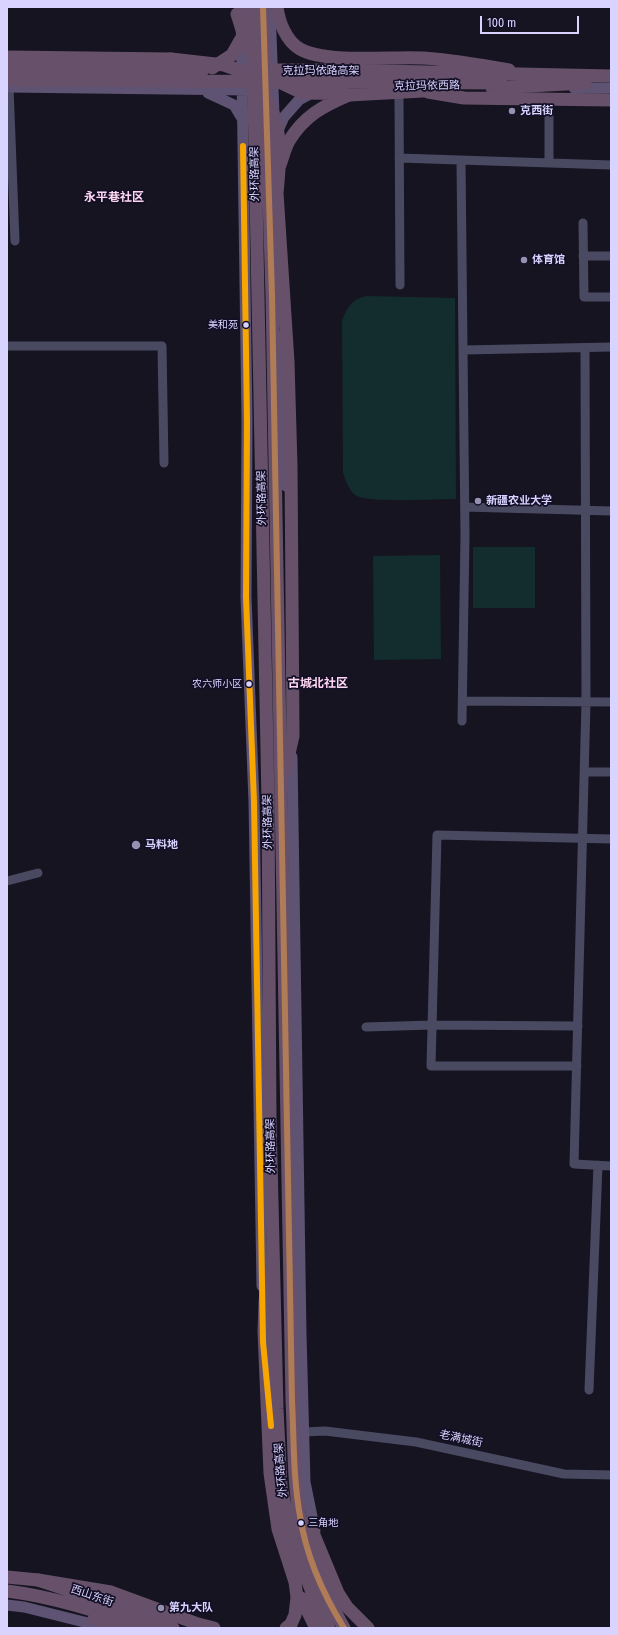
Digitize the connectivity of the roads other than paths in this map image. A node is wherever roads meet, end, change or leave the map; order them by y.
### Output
1 (236, 7) edge
2 (241, 7) edge
3 (250, 7) edge
4 (264, 7) edge
5 (270, 7) edge
6 (277, 7) edge
7 (241, 39) junction
8 (7, 57) edge
9 (7, 68) edge
10 (212, 69) junction
11 (242, 69) junction
12 (272, 69) junction
13 (611, 71) edge
14 (539, 74) junction
15 (611, 76) edge
16 (588, 80) junction
17 (8, 84) edge
18 (611, 84) edge
19 (391, 86) junction
20 (611, 88) edge
21 (322, 89) junction
22 (200, 90) junction
23 (242, 90) junction
24 (273, 90) junction
25 (349, 95) junction
26 (399, 99) dead end
27 (611, 100) edge
28 (549, 110) dead end
29 (243, 121) junction
30 (274, 137) junction
31 (399, 158) junction
32 (462, 161) junction
33 (549, 163) junction
34 (611, 165) edge
35 (279, 166) junction
36 (582, 223) dead end
37 (15, 241) dead end
38 (583, 256) junction
39 (611, 256) edge
40 (400, 285) dead end
41 (611, 297) edge
42 (7, 346) edge
43 (611, 347) edge
44 (585, 348) junction
45 (463, 350) junction
46 (164, 463) dead end
47 (465, 507) junction
48 (585, 511) junction
49 (611, 511) edge
50 (463, 701) junction
51 (586, 702) junction
52 (611, 702) edge
53 (462, 720) dead end
54 (585, 772) junction
55 (611, 772) edge
56 (280, 793) junction
57 (582, 838) junction
58 (611, 839) edge
59 (38, 874) dead end
60 (7, 881) edge
61 (432, 1025) junction
62 (366, 1026) dead end
63 (578, 1026) junction
64 (577, 1066) junction
65 (598, 1166) junction
66 (611, 1166) edge
67 (273, 1237) junction
68 (589, 1390) dead end
69 (304, 1432) junction
70 (611, 1475) edge
71 (297, 1492) junction
72 (7, 1573) edge
73 (7, 1578) edge
74 (38, 1580) junction
75 (295, 1582) junction
76 (13, 1591) edge
77 (7, 1604) edge
78 (308, 1612) junction
79 (110, 1628) edge
80 (118, 1628) edge
81 (146, 1628) edge
82 (174, 1628) edge
83 (214, 1628) edge
84 (286, 1628) edge
85 (309, 1628) edge
86 (316, 1628) edge
87 (320, 1628) edge
88 (329, 1628) edge
89 (346, 1628) edge
90 (368, 1628) edge

1 - 25 highway, bridge
2 - 7 main road
3 - 67 highway, 外环路高架, bridge
4 - 56 highway, 外环路高架, bridge
5 - 12 main road
6 - 14 highway, bridge
7 - 10 highway
7 - 11 main road
8 - 35 highway, bridge
9 - 10 main road, 克拉玛依西路
9 - 14 highway, 克拉玛依路高架, bridge
10 - 11 main road, 克拉玛依西路
11 - 12 main road, 克拉玛依西路
11 - 23 main road
12 - 16 main road, 克拉玛依西路
12 - 24 main road
13 - 16 highway
14 - 15 highway, 克拉玛依路高架, bridge
15 - 16 main road, 克拉玛依西路
16 - 17 highway, 克拉玛依路高架, bridge
16 - 18 highway, 克拉玛依路高架
16 - 25 highway, bridge
17 - 22 main road, 克拉玛依西路
17 - 37 street
19 - 20 main road, 克拉玛依西路
19 - 21 main road, 克拉玛依西路
19 - 27 highway
21 - 24 main road, 克拉玛依西路
21 - 30 main road
22 - 23 main road, 克拉玛依西路
22 - 29 main road
23 - 24 main road, 克拉玛依西路
23 - 29 main road
24 - 30 main road
25 - 35 highway, bridge
26 - 31 street
28 - 33 street
29 - 78 main road
30 - 69 main road
31 - 32 street
31 - 40 street
32 - 33 street
32 - 45 street
33 - 34 street
35 - 56 highway, bridge
36 - 38 street
38 - 39 street
38 - 41 street
42 - 46 street
43 - 44 street
44 - 45 street
44 - 48 street
45 - 47 street
47 - 48 street
47 - 50 street
48 - 49 street
48 - 51 street
50 - 51 street
50 - 53 street
51 - 52 street
51 - 54 street
54 - 55 street
54 - 57 street
56 - 71 highway, 外环路高架, bridge
57 - 58 street
57 - 61 street
57 - 63 street
59 - 60 street
61 - 62 street
61 - 63 street
61 - 64 street
63 - 64 street
64 - 65 street
65 - 66 street
65 - 68 street
67 - 75 highway, bridge
67 - 88 highway, 外环路高架, bridge
69 - 70 street, 老满城街
69 - 89 main road
71 - 89 highway, 外环路高架, bridge
71 - 90 highway, bridge
72 - 82 main road, 西山东街
73 - 74 highway
74 - 82 highway, bridge
74 - 83 highway, bridge
75 - 84 highway, bridge
75 - 86 highway, bridge
76 - 80 highway
76 - 81 highway
77 - 79 main road
78 - 85 main road
78 - 87 main road

